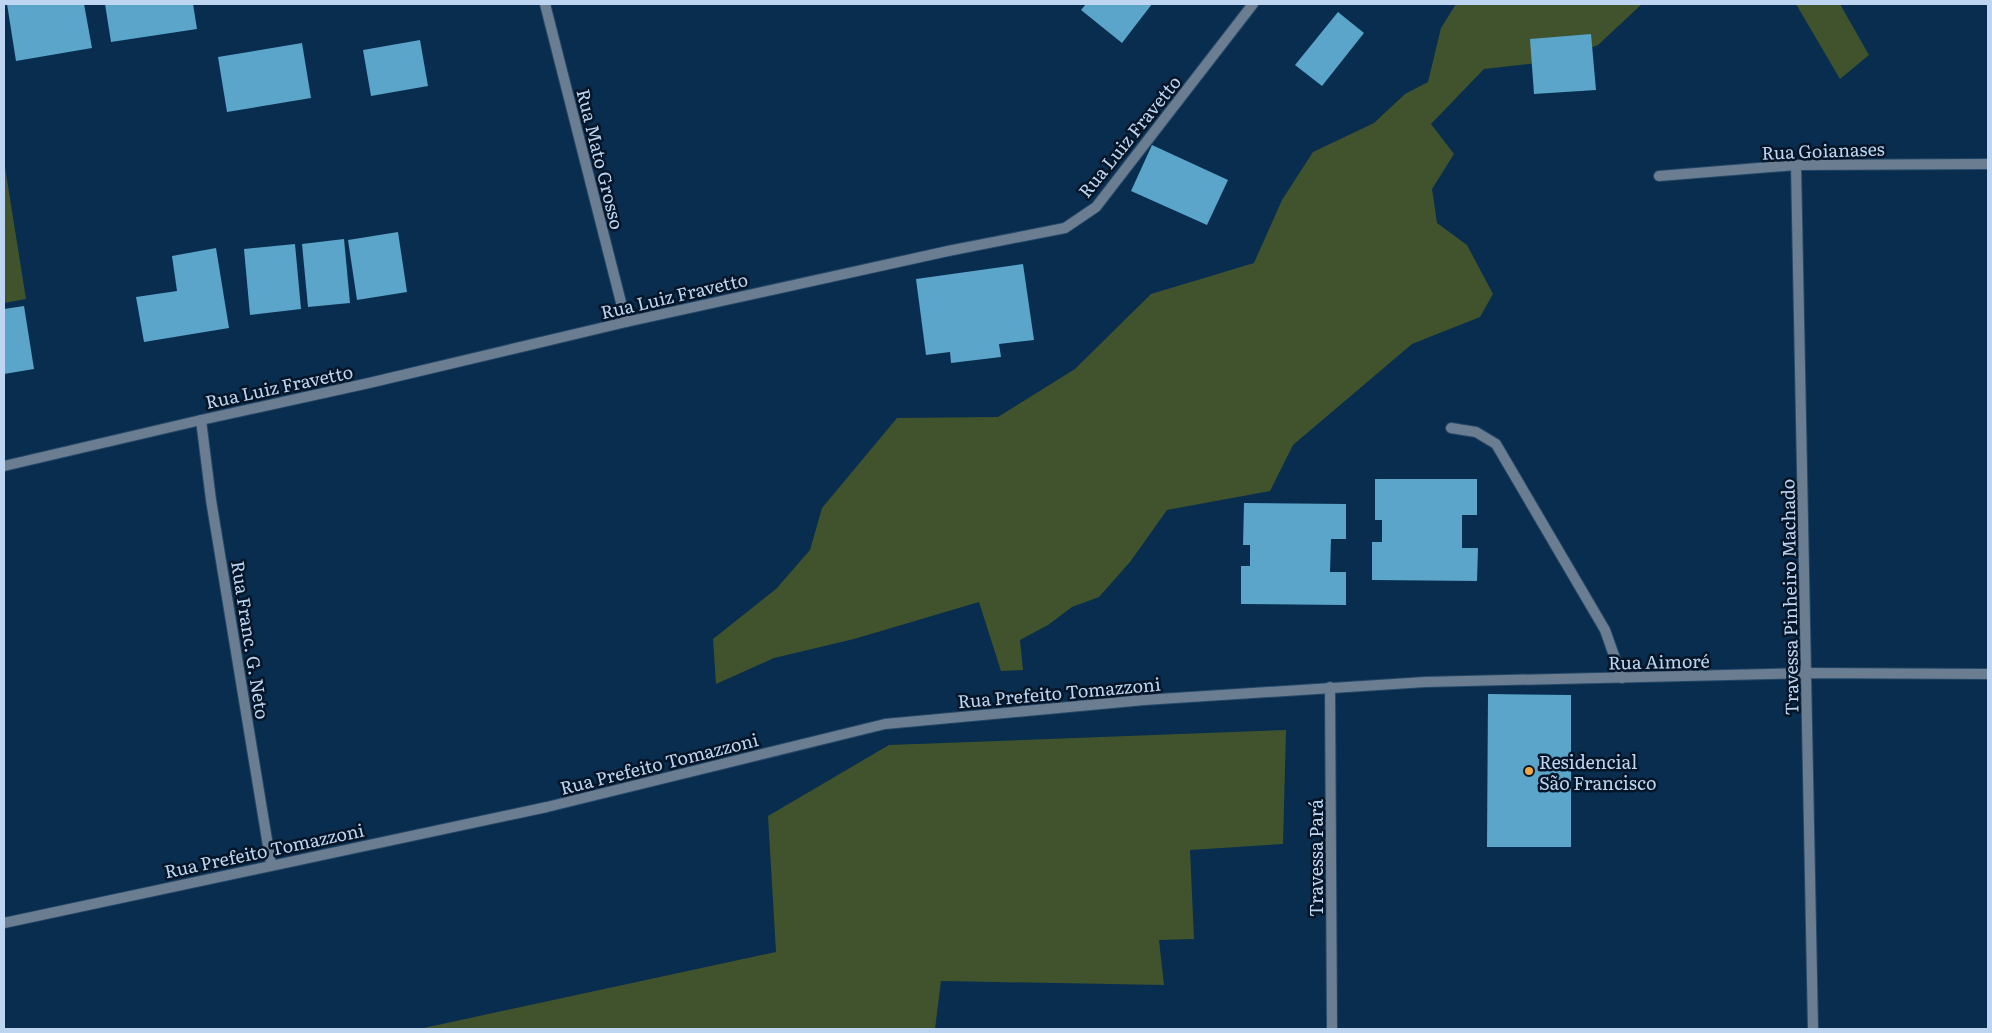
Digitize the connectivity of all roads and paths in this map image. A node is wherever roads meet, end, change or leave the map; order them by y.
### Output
1 (545, 4) edge
2 (1253, 4) edge
3 (1796, 164) junction
4 (1988, 164) edge
5 (1660, 176) dead end
6 (626, 322) junction
7 (201, 420) junction
8 (1451, 428) dead end
9 (4, 466) edge
10 (1807, 673) junction
11 (1988, 674) edge
12 (1622, 678) junction
13 (1330, 687) junction
14 (271, 864) junction
15 (4, 923) edge
16 (1332, 1029) edge
17 (1813, 1029) edge

1 - 6 street, Rua Mato Grosso
2 - 6 street, Rua Luiz Fravetto
3 - 4 street, Rua Goianases
3 - 5 street, Rua Goianases
3 - 10 street, Travessa Pinheiro Machado
6 - 7 street, Rua Luiz Fravetto
7 - 9 street, Rua Luiz Fravetto
7 - 14 street, Rua Franc. G. Neto
8 - 12 street
10 - 11 street, Rua Aimoré
10 - 12 street, Rua Aimoré
10 - 17 street, Travessa Pinheiro Machado
12 - 13 street, Rua Aimoré
13 - 14 street, Rua Prefeito Tomazzoni
13 - 16 street, Travessa Pará
14 - 15 street, Rua Prefeito Tomazzoni

